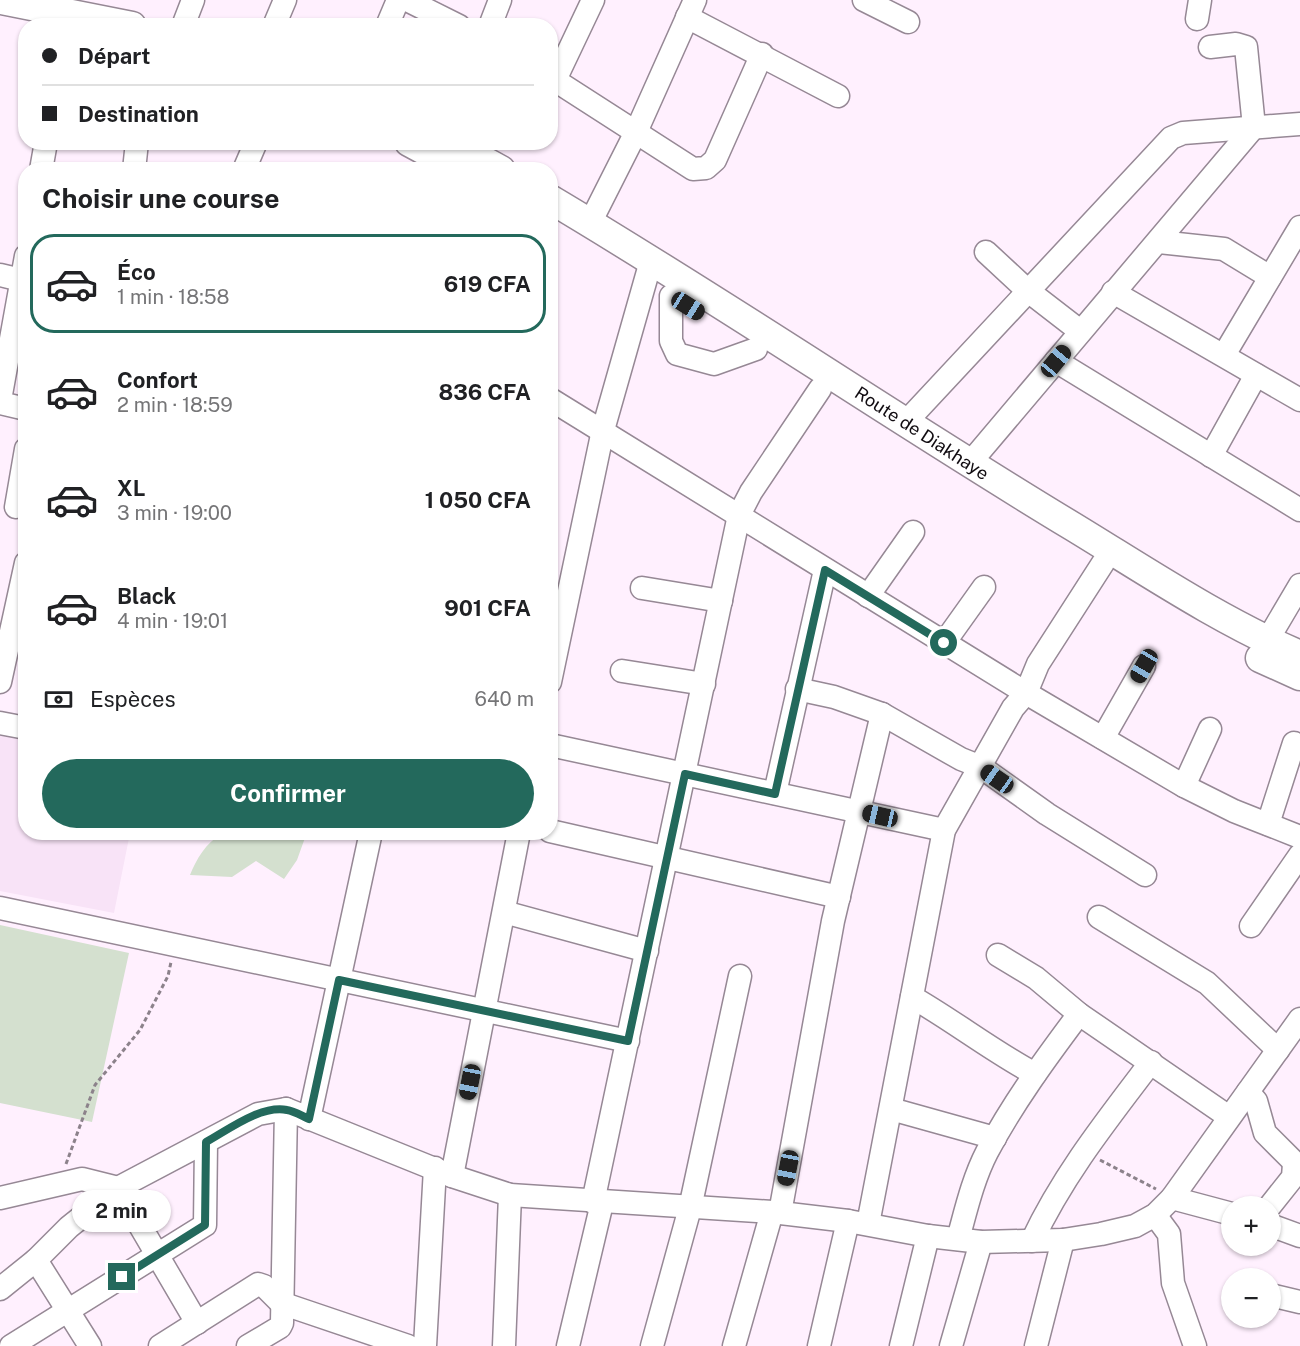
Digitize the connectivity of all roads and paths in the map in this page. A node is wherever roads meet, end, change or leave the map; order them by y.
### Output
1 (1, 0) edge
2 (193, 0) edge
3 (285, 0) edge
4 (398, 0) edge
5 (407, 0) edge
6 (500, 0) edge
7 (593, 0) edge
8 (864, 0) edge
9 (691, 9) edge
10 (92, 18) edge
11 (186, 18) edge
12 (277, 18) edge
13 (390, 18) edge
14 (443, 18) edge
15 (493, 18) edge
16 (0, 19) edge
17 (18, 22) edge
18 (908, 22) dead end
19 (1210, 46) dead end
20 (762, 54) junction
21 (558, 68) edge
22 (558, 81) edge
23 (838, 96) dead end
24 (1300, 124) edge
25 (1254, 127) junction
26 (636, 132) junction
27 (424, 150) edge
28 (465, 150) edge
29 (446, 162) edge
30 (486, 162) edge
31 (558, 204) edge
32 (590, 223) junction
33 (558, 225) edge
34 (1300, 227) edge
35 (1159, 242) junction
36 (986, 252) dead end
37 (649, 270) junction
38 (11, 277) edge
39 (1270, 277) junction
40 (1027, 290) junction
41 (1113, 291) junction
42 (671, 296) junction
43 (1080, 331) junction
44 (756, 349) junction
45 (1224, 356) junction
46 (1056, 361) junction
47 (2, 374) edge
48 (1256, 375) junction
49 (820, 389) junction
50 (1300, 400) edge
51 (0, 401) edge
52 (558, 404) edge
53 (18, 407) edge
54 (906, 422) junction
55 (603, 430) junction
56 (1210, 456) junction
57 (969, 464) junction
58 (18, 488) edge
59 (14, 507) edge
60 (1300, 510) edge
61 (739, 515) junction
62 (913, 532) dead end
63 (1103, 563) junction
64 (825, 570) junction
65 (1300, 585) edge
66 (984, 587) dead end
67 (642, 588) dead end
68 (868, 596) junction
69 (721, 601) junction
70 (18, 632) edge
71 (1267, 641) junction
72 (944, 643) junction
73 (558, 644) edge
74 (1300, 655) edge
75 (1144, 666) dead end
76 (622, 671) dead end
77 (1300, 676) edge
78 (0, 682) edge
79 (704, 684) junction
80 (797, 688) junction
81 (1026, 693) junction
82 (882, 714) junction
83 (0, 723) edge
84 (18, 726) edge
85 (1210, 729) dead end
86 (1103, 738) junction
87 (1294, 743) dead end
88 (558, 747) edge
89 (981, 767) junction
90 (685, 774) junction
91 (1184, 786) junction
92 (775, 794) junction
93 (858, 811) junction
94 (1268, 824) junction
95 (944, 830) junction
96 (558, 833) edge
97 (1300, 837) edge
98 (369, 840) edge
99 (518, 840) edge
100 (1300, 855) edge
101 (667, 858) junction
102 (1145, 875) dead end
103 (839, 897) junction
104 (0, 908) edge
105 (504, 912) junction
106 (1099, 917) dead end
107 (1251, 926) dead end
108 (175, 945) junction
109 (647, 951) junction
110 (998, 955) dead end
111 (740, 976) dead end
112 (339, 980) junction
113 (912, 997) junction
114 (484, 1011) junction
115 (1079, 1014) junction
116 (1300, 1019) edge
117 (628, 1041) junction
118 (1288, 1046) edge
119 (1152, 1062) junction
120 (1035, 1074) junction
121 (1248, 1092) junction
122 (286, 1109) junction
123 (891, 1109) junction
124 (1229, 1117) junction
125 (309, 1119) junction
126 (996, 1138) junction
127 (206, 1142) junction
128 (1086, 1152) junction
129 (1297, 1166) edge
130 (443, 1172) junction
131 (56, 1183) junction
132 (118, 1188) junction
133 (510, 1195) junction
134 (1278, 1196) edge
135 (0, 1198) edge
136 (1172, 1198) junction
137 (598, 1203) junction
138 (690, 1208) junction
139 (1221, 1211) edge
140 (776, 1212) junction
141 (1155, 1215) junction
142 (858, 1222) junction
143 (1281, 1229) edge
144 (928, 1236) junction
145 (1300, 1236) edge
146 (958, 1239) junction
147 (1063, 1240) junction
148 (1032, 1241) junction
149 (981, 1242) junction
150 (157, 1255) junction
151 (36, 1260) junction
152 (0, 1289) edge
153 (1281, 1298) edge
154 (1300, 1302) edge
155 (281, 1303) junction
156 (68, 1311) junction
157 (188, 1334) edge
158 (11, 1346) edge
159 (90, 1346) edge
160 (160, 1346) edge
161 (248, 1346) edge
162 (408, 1346) edge
163 (425, 1346) edge
164 (504, 1346) edge
165 (568, 1346) edge
166 (652, 1346) edge
167 (734, 1346) edge
168 (819, 1346) edge
169 (901, 1346) edge
170 (951, 1346) edge
171 (1036, 1346) edge
172 (1195, 1346) edge

1 - 10 main road
2 - 11 street
3 - 12 street
4 - 13 street
5 - 14 street
6 - 15 street
7 - 21 street
8 - 18 street
9 - 20 street
9 - 26 street
16 - 17 main road
19 - 25 street
20 - 23 street
20 - 26 street
22 - 26 street
24 - 25 street
25 - 35 street
25 - 40 street
26 - 32 street
27 - 29 main road
28 - 30 main road
31 - 32 main road, Route de Diakhaye
32 - 37 main road, Route de Diakhaye
33 - 37 main road, Route de Diakhaye
34 - 39 street
35 - 39 street
35 - 41 street
36 - 40 street
37 - 42 main road, Route de Diakhaye
37 - 54 main road, Route de Diakhaye
37 - 55 street
38 - 47 street
39 - 45 street
40 - 43 street
40 - 54 street
41 - 43 street
41 - 45 street
42 - 44 main road, Route de Diakhaye
42 - 44 street
43 - 46 street
44 - 49 main road, Route de Diakhaye
45 - 48 street
46 - 56 street
46 - 57 street
47 - 51 street
48 - 50 street
48 - 56 street
49 - 61 street
49 - 63 main road, Route de Diakhaye
51 - 53 street
52 - 55 street
54 - 57 main road, Route de Diakhaye
55 - 61 street
55 - 73 street
56 - 60 street
57 - 71 main road, Route de Diakhaye
58 - 59 street
61 - 64 street
61 - 69 street
62 - 68 street
63 - 77 main road, Route de Diakhaye
63 - 81 street
64 - 68 street
64 - 80 street
65 - 71 street
66 - 72 street
67 - 69 street
68 - 72 street
69 - 79 street
70 - 78 street
71 - 74 main road, Route de Diakhaye
72 - 81 street
75 - 86 street
76 - 79 street
79 - 90 street
80 - 82 street
80 - 92 street
81 - 86 street
81 - 89 street
82 - 89 street
82 - 93 street
83 - 84 street
85 - 91 street
86 - 91 street
87 - 94 street
88 - 90 street
89 - 95 street
89 - 102 street
90 - 92 street
90 - 101 street
91 - 94 street
92 - 93 street
93 - 95 street
93 - 103 street
94 - 97 street
95 - 113 street
96 - 101 street
98 - 112 street
99 - 105 street
100 - 107 street
101 - 103 street
101 - 109 street
103 - 140 street
104 - 108 street
105 - 109 street
105 - 114 street
106 - 118 street
108 - 112 street
108 - 131 path
109 - 117 street
110 - 115 street
111 - 138 street
112 - 114 street
112 - 125 street
113 - 120 street
113 - 123 street
114 - 117 street
114 - 130 street
115 - 119 street
115 - 120 street
116 - 118 street
117 - 137 street
118 - 121 street
119 - 124 street
119 - 128 street
120 - 126 street
121 - 124 street
121 - 129 street
122 - 125 street
122 - 127 street
122 - 155 street
123 - 126 street
123 - 142 street
124 - 136 street
125 - 130 street
126 - 146 street
127 - 132 street
127 - 150 street
128 - 136 path
128 - 148 street
129 - 134 street
130 - 133 street
130 - 163 street
131 - 132 street
131 - 135 street
132 - 150 street
132 - 151 street
133 - 137 street
133 - 164 street
136 - 139 street
136 - 141 street
137 - 138 street
137 - 165 street
138 - 140 street
138 - 166 street
140 - 142 street
140 - 167 street
141 - 147 street
141 - 172 street
142 - 144 street
142 - 168 street
143 - 145 street
144 - 146 street
144 - 169 street
146 - 149 street
147 - 148 street
147 - 171 street
148 - 149 street
149 - 170 street
150 - 156 street
150 - 157 street
151 - 152 street
151 - 156 street
153 - 154 street
155 - 157 street
155 - 161 street
155 - 162 street
156 - 158 street
156 - 159 street
157 - 160 street

